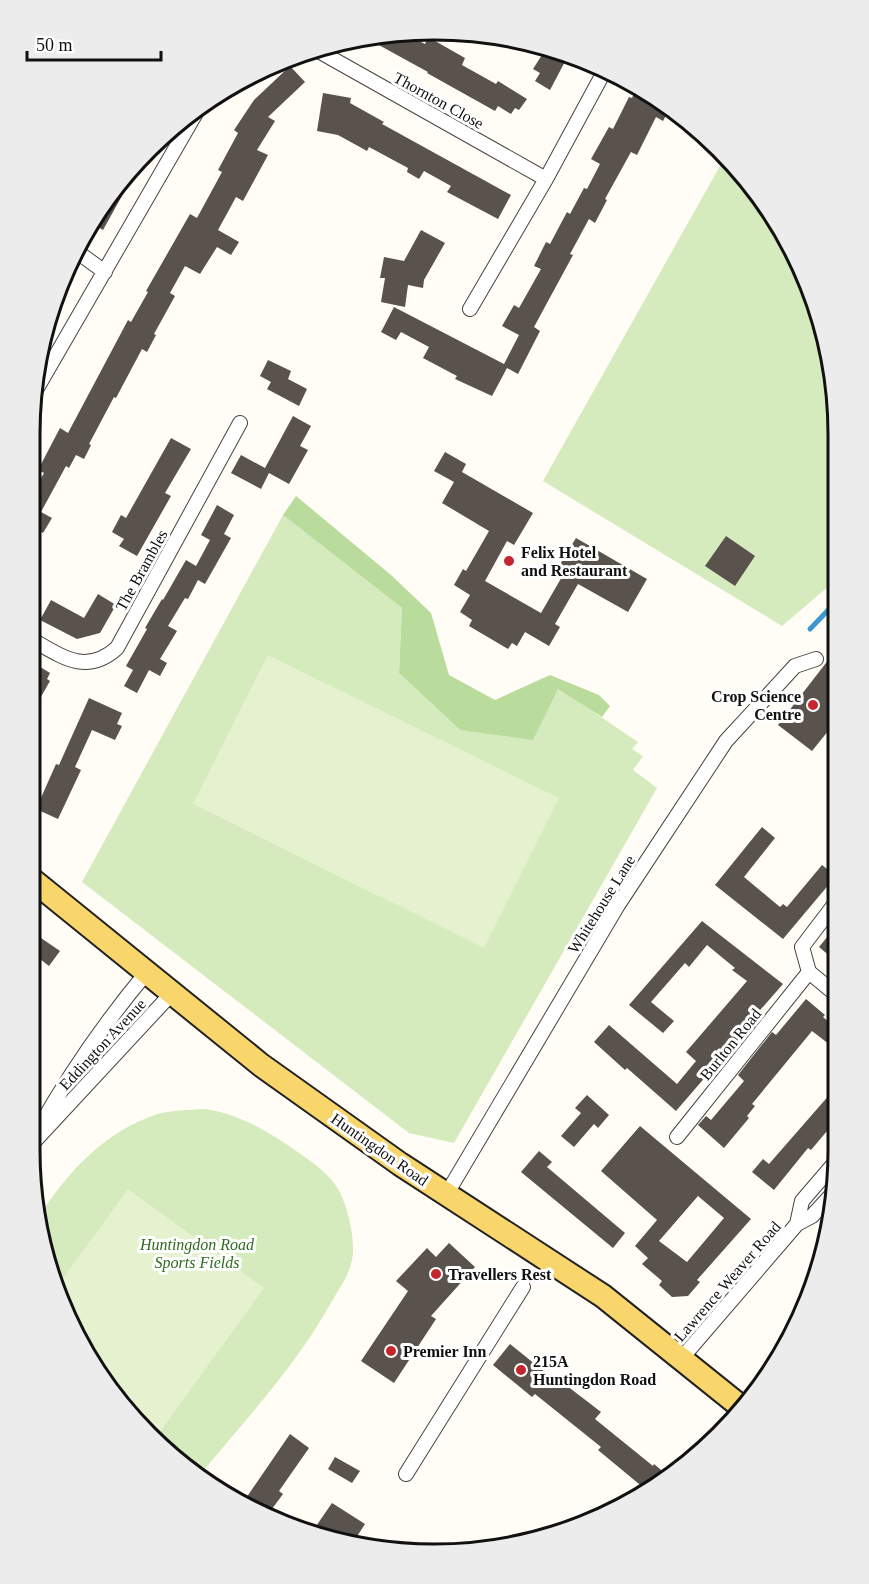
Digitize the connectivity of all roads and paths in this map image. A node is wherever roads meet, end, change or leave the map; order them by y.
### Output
1 (327, 56) edge
2 (601, 77) edge
3 (187, 128) edge
4 (546, 179) junction
5 (83, 256) edge
6 (105, 272) junction
7 (470, 309) dead end
8 (45, 374) edge
9 (240, 423) dead end
10 (40, 644) edge
11 (816, 659) dead end
12 (40, 887) edge
13 (828, 913) edge
14 (147, 972) junction
15 (809, 972) junction
16 (828, 988) edge
17 (172, 992) junction
18 (40, 1126) edge
19 (40, 1133) edge
20 (677, 1137) dead end
21 (828, 1171) edge
22 (446, 1195) junction
23 (825, 1202) edge
24 (797, 1224) junction
25 (523, 1287) dead end
26 (681, 1359) junction
27 (736, 1402) edge
28 (406, 1474) dead end

1 - 4 street, Thornton Close
2 - 4 street
3 - 6 street
4 - 7 street
5 - 6 street
6 - 8 street
9 - 10 street, The Brambles
11 - 22 street, Whitehouse Lane
12 - 14 main road, Huntingdon Road
13 - 15 street
14 - 17 main road, Huntingdon Road
14 - 18 street, Eddington Avenue
15 - 16 street
15 - 20 street, Burlton Road
17 - 19 street, Eddington Avenue
17 - 22 main road, Huntingdon Road
21 - 24 street, Lawrence Weaver Road
22 - 26 main road, Huntingdon Road
23 - 24 street, Lawrence Weaver Road
24 - 26 street, Lawrence Weaver Road
25 - 28 street
26 - 27 main road, Huntingdon Road

